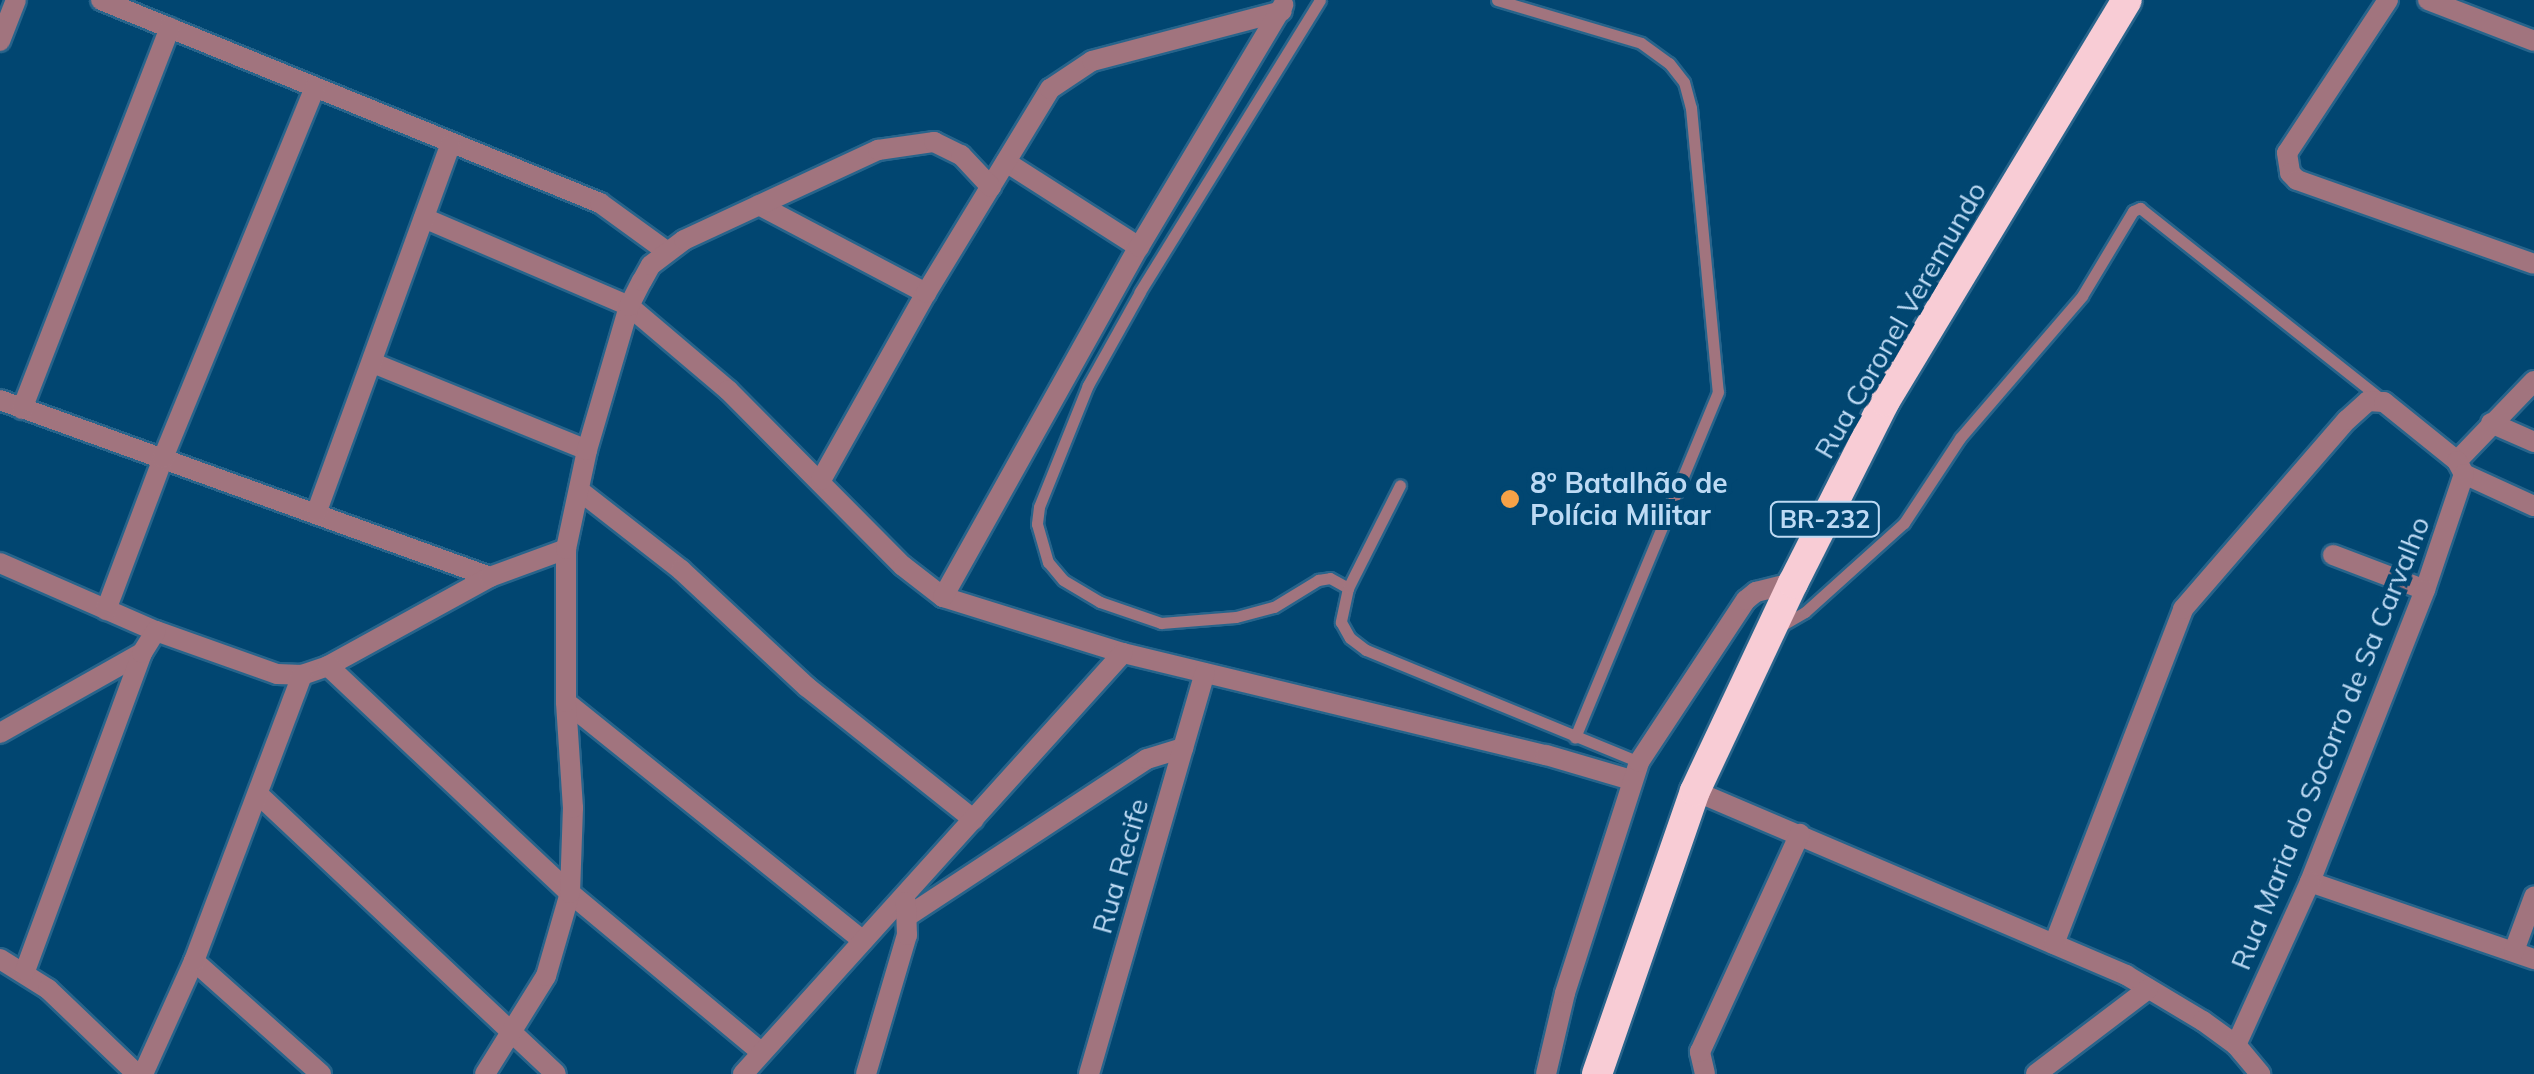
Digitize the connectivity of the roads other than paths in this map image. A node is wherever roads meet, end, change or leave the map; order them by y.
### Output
1 (16, 0) edge
2 (102, 0) edge
3 (1320, 0) edge
4 (1497, 0) edge
5 (2127, 0) edge
6 (2388, 0) edge
7 (2428, 0) edge
8 (1282, 6) edge
9 (170, 28) junction
10 (2534, 40) edge
11 (0, 41) edge
12 (314, 88) junction
13 (450, 145) junction
14 (1006, 162) junction
15 (992, 186) junction
16 (759, 205) junction
17 (424, 218) junction
18 (1139, 247) junction
19 (666, 251) junction
20 (2534, 264) edge
21 (926, 293) junction
22 (628, 306) junction
23 (373, 363) junction
24 (2534, 381) edge
25 (0, 400) edge
26 (2384, 402) junction
27 (22, 409) junction
28 (2491, 423) junction
29 (2534, 442) edge
30 (587, 450) junction
31 (162, 458) junction
32 (2460, 468) junction
33 (821, 480) junction
34 (1400, 485) dead end
35 (580, 491) junction
36 (2534, 506) edge
37 (317, 512) junction
38 (566, 549) junction
39 (2333, 554) dead end
40 (0, 564) edge
41 (490, 577) junction
42 (1793, 584) junction
43 (1348, 588) junction
44 (2425, 590) junction
45 (943, 597) junction
46 (106, 610) junction
47 (156, 631) junction
48 (1770, 631) junction
49 (142, 652) junction
50 (1123, 654) junction
51 (328, 666) junction
52 (1205, 673) junction
53 (302, 675) junction
54 (566, 702) junction
55 (0, 732) edge
56 (1576, 738) junction
57 (1183, 748) junction
58 (1635, 771) junction
59 (1695, 791) junction
60 (259, 795) junction
61 (974, 820) junction
62 (1800, 834) junction
63 (2310, 882) junction
64 (570, 894) junction
65 (904, 894) junction
66 (2534, 897) edge
67 (908, 916) junction
68 (863, 941) junction
69 (2054, 944) junction
70 (2524, 955) edge
71 (0, 958) edge
72 (194, 961) junction
73 (25, 971) junction
74 (2148, 989) junction
75 (513, 1033) junction
76 (2236, 1045) junction
77 (761, 1052) junction
78 (140, 1074) edge
79 (321, 1074) edge
80 (485, 1074) edge
81 (556, 1074) edge
82 (743, 1074) edge
83 (866, 1074) edge
84 (1089, 1074) edge
85 (1546, 1074) edge
86 (1597, 1074) edge
87 (1705, 1074) edge
88 (2036, 1074) edge
89 (2260, 1074) edge

1 - 11 street
2 - 9 street
3 - 43 lane
4 - 56 lane
5 - 42 highway, Rua Coronel Veremundo / BR-232
6 - 20 street
7 - 10 street
8 - 14 street
8 - 18 street
9 - 12 street
9 - 27 street
12 - 13 street
12 - 31 street
13 - 17 street
13 - 19 street
14 - 15 street
14 - 18 street
15 - 16 street
15 - 21 street
16 - 19 street
16 - 21 street
17 - 22 street
17 - 23 street
18 - 45 street
19 - 22 street
21 - 33 street
22 - 30 street
22 - 33 street
23 - 30 street
23 - 37 street
24 - 28 street
25 - 27 street
26 - 32 street
26 - 48 lane
26 - 69 street
27 - 31 street
28 - 29 street
28 - 32 street
30 - 35 street
31 - 37 street
31 - 46 street
32 - 36 street
32 - 44 street, Rua Maria do Socorro de Sa Carvalho
33 - 45 street
34 - 43 lane
35 - 38 street
35 - 61 street
37 - 41 street
38 - 41 street
38 - 54 street
39 - 44 street
40 - 46 street
41 - 51 street
42 - 48 highway, Rua Coronel Veremundo / BR-232
42 - 58 street
43 - 56 lane
44 - 63 street, Rua Maria do Socorro de Sa Carvalho
45 - 50 street
46 - 47 street
47 - 49 street
47 - 53 street
48 - 59 highway, Rua Coronel Veremundo / BR-232
49 - 55 street
49 - 73 street
50 - 52 street
50 - 61 street
51 - 53 street
51 - 64 street
52 - 57 street, Rua Recife
52 - 58 street
53 - 60 street
54 - 64 street
54 - 68 street
56 - 58 lane
57 - 67 street
57 - 84 street, Rua Recife
58 - 85 street
59 - 62 street
59 - 86 highway, Rua Coronel Veremundo / BR-232
60 - 72 street
60 - 75 street
61 - 65 street
62 - 69 street
62 - 87 street
63 - 70 street
63 - 76 street, Rua Maria do Socorro de Sa Carvalho
64 - 75 street
64 - 77 street
65 - 67 street
65 - 68 street
66 - 70 street
67 - 83 street
68 - 77 street
69 - 74 street
71 - 73 street
72 - 78 street
72 - 79 street
73 - 78 street
74 - 76 street
74 - 88 street
75 - 80 street
75 - 81 street
76 - 89 street
77 - 82 street

